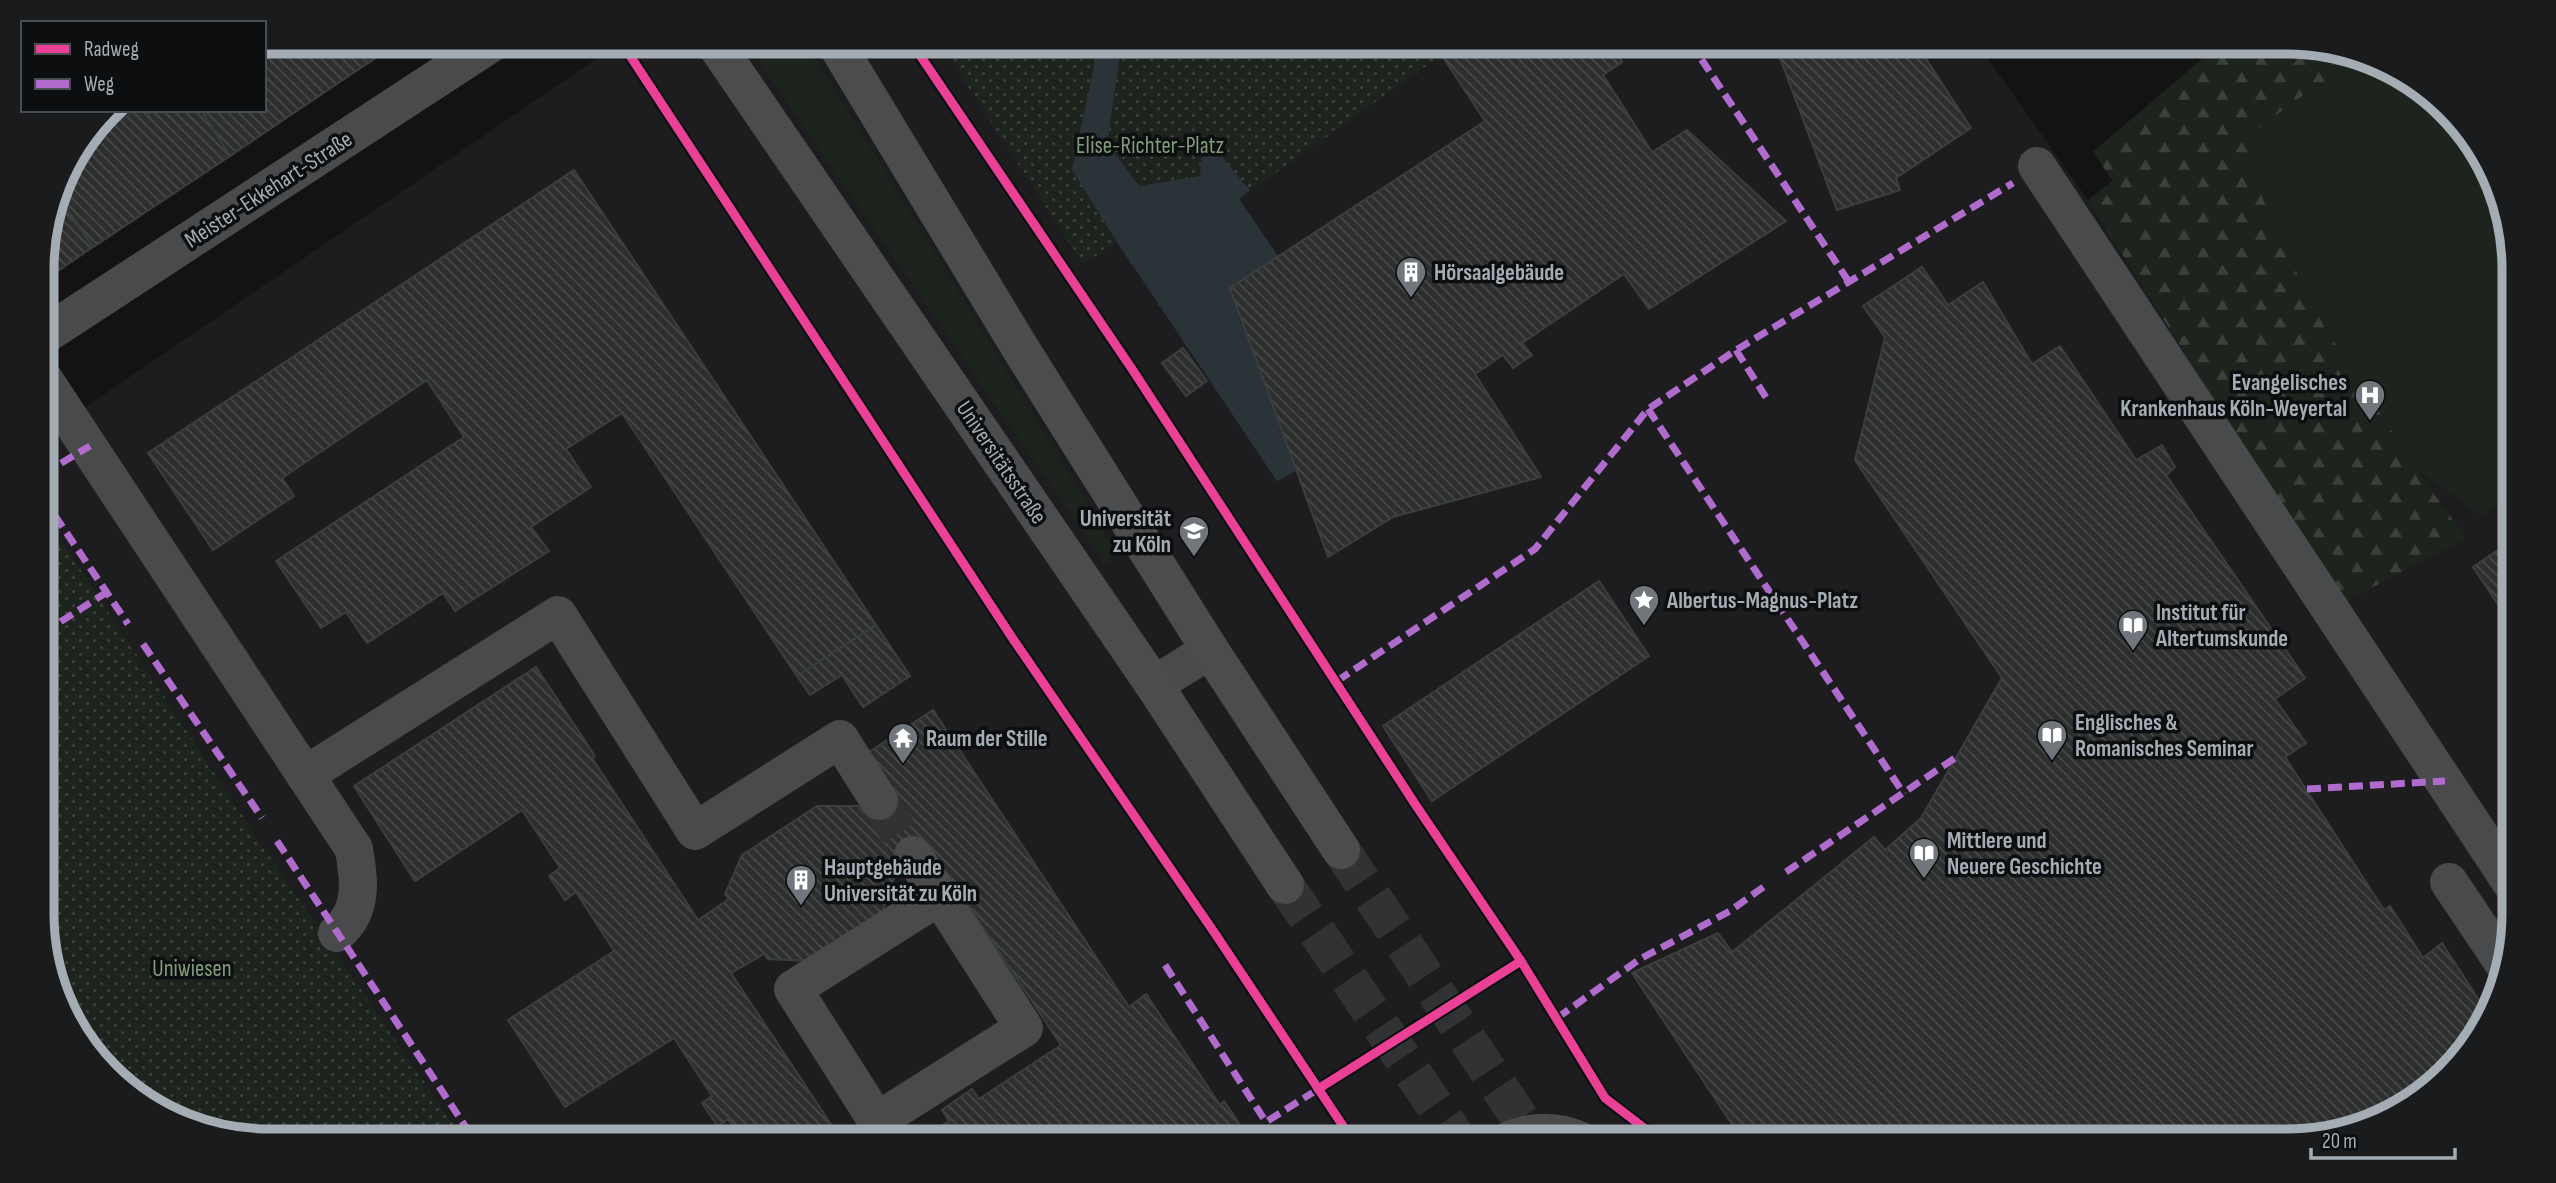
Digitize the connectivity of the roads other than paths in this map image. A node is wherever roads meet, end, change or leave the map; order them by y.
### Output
1 (473, 55) edge
2 (723, 55) edge
3 (843, 55) edge
4 (2037, 166) dead end
5 (55, 328) edge
6 (55, 396) edge
7 (1210, 650) junction
8 (1154, 685) junction
9 (305, 775) junction
10 (879, 801) tunnel mouth
11 (1341, 850) tunnel mouth
12 (913, 855) tunnel mouth
13 (2502, 869) edge
14 (2449, 882) dead end
15 (1285, 884) tunnel mouth
16 (940, 896) junction
17 (337, 933) dead end
18 (2498, 955) edge

1 - 5 street, Meister-Ekkehart-Straße
2 - 8 main road, Universitätsstraße
3 - 7 main road
4 - 13 street
6 - 9 street
7 - 8 street
7 - 11 main road
8 - 15 main road, Universitätsstraße
9 - 10 street
9 - 17 street
12 - 16 street
14 - 18 street
16 - 16 street

